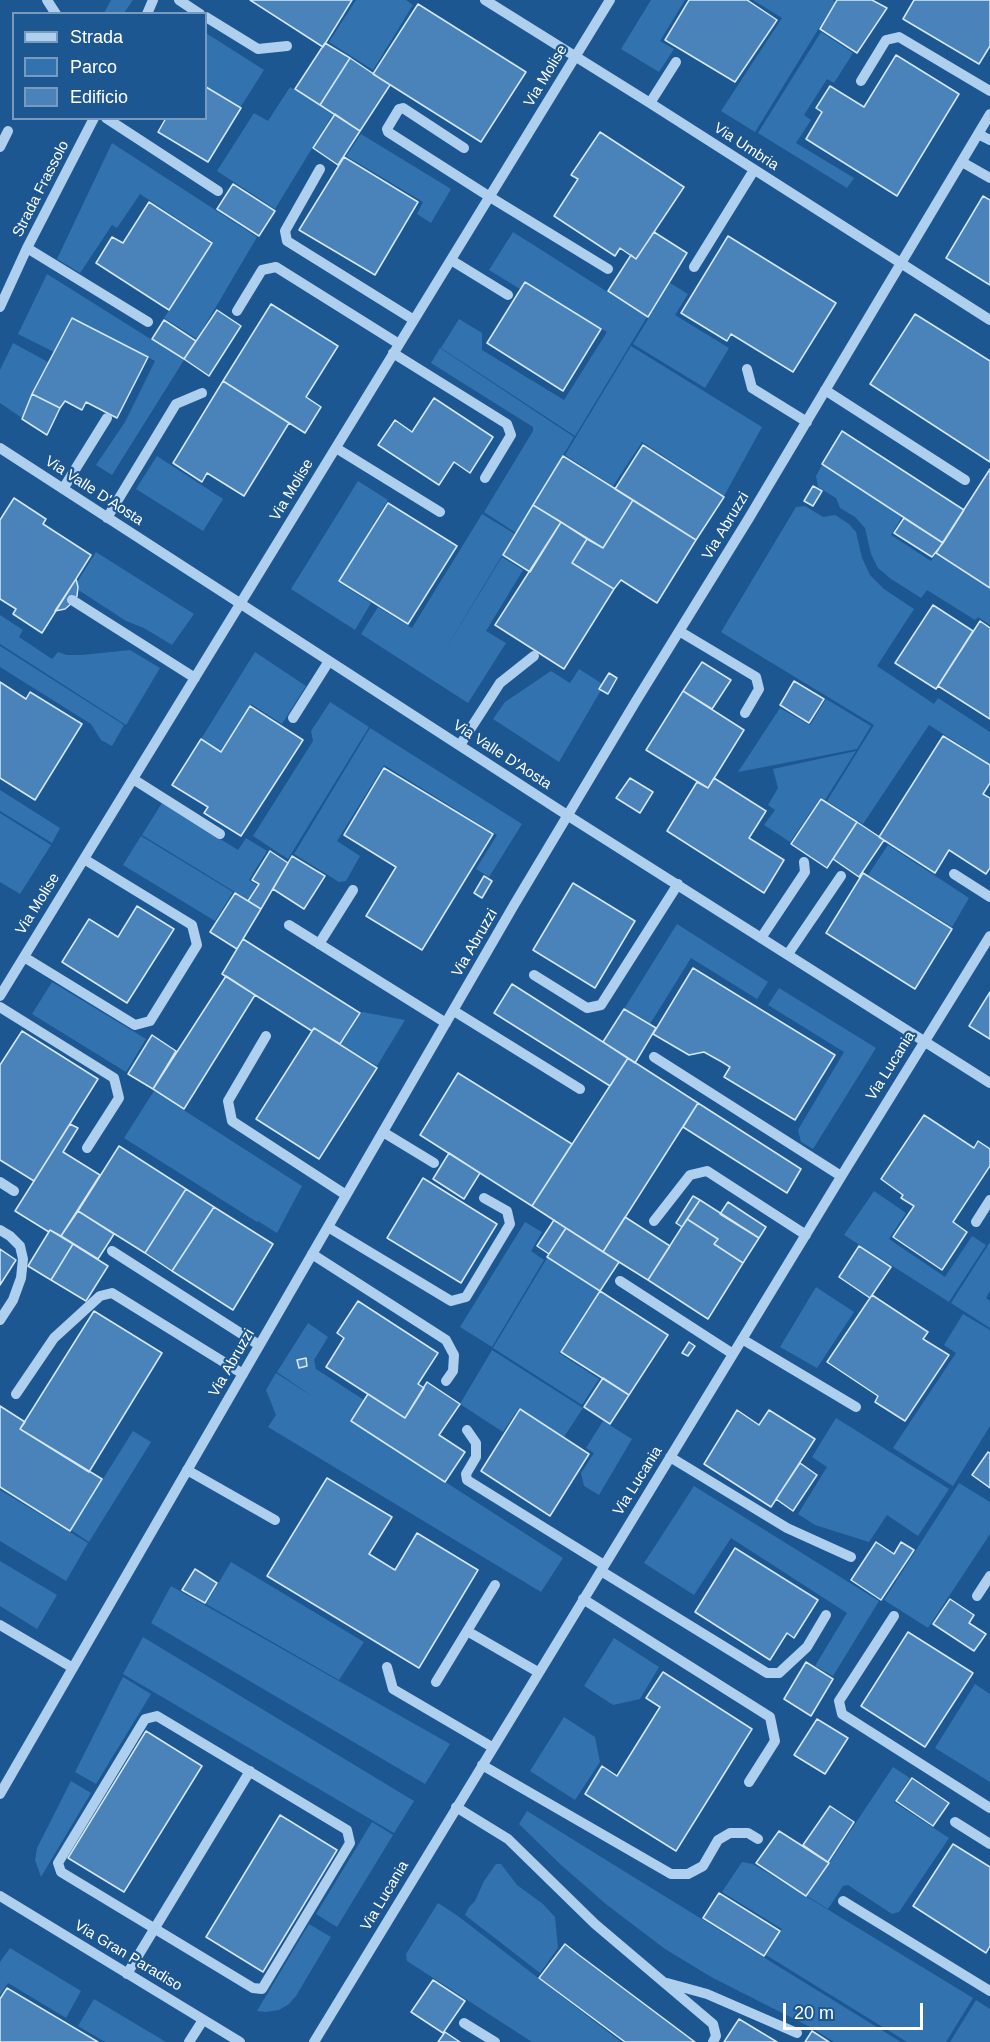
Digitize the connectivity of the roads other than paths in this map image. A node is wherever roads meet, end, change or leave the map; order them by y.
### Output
1 (179, 0) edge
2 (484, 0) edge
3 (610, 0) edge
4 (197, 12) edge
5 (207, 18) edge
6 (287, 46) dead end
7 (576, 56) junction
8 (676, 62) dead end
9 (861, 81) dead end
10 (990, 91) edge
11 (650, 103) junction
12 (990, 114) edge
13 (93, 120) edge
14 (109, 120) edge
15 (8, 131) dead end
16 (978, 134) junction
17 (990, 140) edge
18 (0, 147) edge
19 (464, 147) dead end
20 (962, 162) junction
21 (320, 169) dead end
22 (754, 170) junction
23 (990, 178) edge
24 (218, 191) dead end
25 (490, 197) junction
26 (27, 248) junction
27 (451, 260) junction
28 (901, 263) junction
29 (694, 267) dead end
30 (608, 269) dead end
31 (508, 295) dead end
32 (0, 307) edge
33 (237, 311) dead end
34 (414, 320) junction
35 (990, 320) edge
36 (148, 322) dead end
37 (396, 349) junction
38 (747, 369) dead end
39 (825, 390) junction
40 (202, 393) dead end
41 (107, 418) dead end
42 (807, 422) junction
43 (0, 448) edge
44 (336, 448) junction
45 (485, 478) dead end
46 (965, 480) dead end
47 (63, 489) junction
48 (440, 512) dead end
49 (106, 518) junction
50 (72, 600) dead end
51 (240, 604) junction
52 (679, 632) junction
53 (534, 656) dead end
54 (329, 661) junction
55 (195, 678) junction
56 (745, 712) dead end
57 (293, 718) dead end
58 (460, 745) junction
59 (133, 779) junction
60 (567, 815) junction
61 (220, 834) dead end
62 (84, 859) junction
63 (804, 862) dead end
64 (954, 874) dead end
65 (841, 876) dead end
66 (678, 885) junction
67 (353, 890) dead end
68 (990, 897) edge
69 (289, 925) dead end
70 (990, 936) edge
71 (761, 938) junction
72 (319, 944) junction
73 (788, 954) junction
74 (24, 957) junction
75 (534, 975) dead end
76 (0, 996) edge
77 (0, 1007) edge
78 (454, 1011) junction
79 (446, 1023) junction
80 (266, 1036) dead end
81 (924, 1041) junction
82 (654, 1058) dead end
83 (990, 1083) edge
84 (580, 1089) dead end
85 (383, 1132) junction
86 (87, 1148) dead end
87 (434, 1163) dead end
88 (841, 1176) junction
89 (0, 1182) edge
90 (14, 1191) dead end
91 (346, 1195) junction
92 (484, 1198) dead end
93 (990, 1200) edge
94 (654, 1221) dead end
95 (976, 1222) dead end
96 (328, 1227) junction
97 (0, 1230) edge
98 (806, 1235) junction
99 (112, 1251) dead end
100 (312, 1254) junction
101 (620, 1281) dead end
102 (0, 1320) edge
103 (742, 1339) junction
104 (259, 1345) junction
105 (733, 1354) junction
106 (243, 1374) junction
107 (446, 1381) dead end
108 (16, 1394) dead end
109 (856, 1407) dead end
110 (467, 1430) dead end
111 (670, 1457) junction
112 (187, 1470) junction
113 (274, 1520) dead end
114 (851, 1557) dead end
115 (602, 1568) junction
116 (990, 1576) edge
117 (495, 1585) dead end
118 (977, 1596) dead end
119 (583, 1599) junction
120 (826, 1615) dead end
121 (894, 1617) dead end
122 (0, 1626) edge
123 (467, 1631) junction
124 (387, 1667) dead end
125 (73, 1668) junction
126 (538, 1672) junction
127 (436, 1682) dead end
128 (492, 1747) junction
129 (482, 1765) junction
130 (250, 1771) junction
131 (749, 1782) dead end
132 (0, 1794) edge
133 (456, 1807) junction
134 (990, 1808) edge
135 (955, 1822) dead end
136 (758, 1839) dead end
137 (990, 1844) edge
138 (0, 1896) edge
139 (843, 1901) dead end
140 (155, 1929) junction
141 (128, 1974) junction
142 (664, 1982) junction
143 (990, 1991) edge
144 (203, 2020) junction
145 (464, 2022) dead end
146 (797, 2034) dead end
147 (189, 2042) edge
148 (240, 2042) edge
149 (314, 2042) edge
150 (495, 2042) edge
151 (713, 2042) edge

1 - 4 street
2 - 7 street, Via Umbria
3 - 7 street, Via Molise
5 - 6 street
7 - 11 street, Via Umbria
7 - 25 street, Via Molise
8 - 11 street
9 - 10 street
11 - 22 street, Via Umbria
12 - 16 street, Via Abruzzi
13 - 26 street, Strada Frassolo
14 - 24 street
15 - 18 street
16 - 17 street
16 - 20 street, Via Abruzzi
19 - 25 street
20 - 23 street
20 - 28 street, Via Abruzzi
21 - 34 street
22 - 28 street, Via Umbria
22 - 29 street
25 - 27 street, Via Molise
25 - 30 street
26 - 32 street, Strada Frassolo
26 - 36 street
27 - 31 street
27 - 34 street, Via Molise
28 - 35 street, Via Umbria
28 - 39 street, Via Abruzzi
33 - 37 street
34 - 37 street, Via Molise
37 - 44 street, Via Molise
37 - 45 street
38 - 42 street
39 - 42 street, Via Abruzzi
39 - 46 street
40 - 49 street
41 - 47 street
42 - 52 street, Via Abruzzi
43 - 47 street, Via Valle D'Aosta
44 - 48 street
44 - 51 street, Via Molise
47 - 49 street, Via Valle D'Aosta
49 - 51 street, Via Valle D'Aosta
50 - 55 street
51 - 54 street, Via Valle D'Aosta
51 - 55 street, Via Molise
52 - 56 street
52 - 60 street, Via Abruzzi
53 - 58 street
54 - 57 street
54 - 58 street, Via Valle D'Aosta
55 - 59 street, Via Molise
58 - 60 street, Via Valle D'Aosta
59 - 61 street
59 - 62 street, Via Molise
60 - 66 street, Via Valle D'Aosta
60 - 78 street, Via Abruzzi
62 - 74 street, Via Molise
62 - 74 street
63 - 71 street
64 - 68 street
65 - 73 street
66 - 71 street, Via Valle D'Aosta
66 - 75 street
67 - 72 street
69 - 72 street
70 - 81 street, Via Lucania
71 - 73 street, Via Valle D'Aosta
72 - 79 street
73 - 81 street, Via Valle D'Aosta
74 - 76 street, Via Molise
77 - 86 street
78 - 79 street, Via Abruzzi
78 - 84 street
79 - 85 street, Via Abruzzi
80 - 91 street
81 - 83 street, Via Valle D'Aosta
81 - 88 street, Via Lucania
82 - 88 street
85 - 87 street
85 - 91 street, Via Abruzzi
88 - 98 street, Via Lucania
89 - 90 street
91 - 96 street, Via Abruzzi
92 - 96 street
93 - 95 street
94 - 98 street
96 - 100 street, Via Abruzzi
97 - 102 street
98 - 103 street, Via Lucania
99 - 104 street
100 - 104 street, Via Abruzzi
100 - 107 street
101 - 105 street
103 - 105 street, Via Lucania
103 - 109 street
104 - 106 street, Via Abruzzi
105 - 111 street, Via Lucania
106 - 108 street
106 - 112 street, Via Abruzzi
110 - 115 street
111 - 114 street
111 - 115 street, Via Lucania
112 - 113 street
112 - 125 street, Via Abruzzi
115 - 119 street, Via Lucania
115 - 120 street
116 - 118 street
117 - 123 street
119 - 126 street, Via Lucania
119 - 131 street
121 - 134 street
122 - 125 street
123 - 126 street
123 - 127 street
124 - 128 street
125 - 132 street, Via Abruzzi
126 - 128 street, Via Lucania
128 - 129 street, Via Lucania
129 - 133 street, Via Lucania
129 - 136 street
130 - 140 street
130 - 140 street
130 - 140 street
133 - 142 street
133 - 149 street, Via Lucania
135 - 137 street
138 - 141 street, Via Gran Paradiso
139 - 143 street
140 - 141 street
141 - 144 street, Via Gran Paradiso
142 - 146 street
142 - 151 street
144 - 147 street
144 - 148 street, Via Gran Paradiso
145 - 150 street

